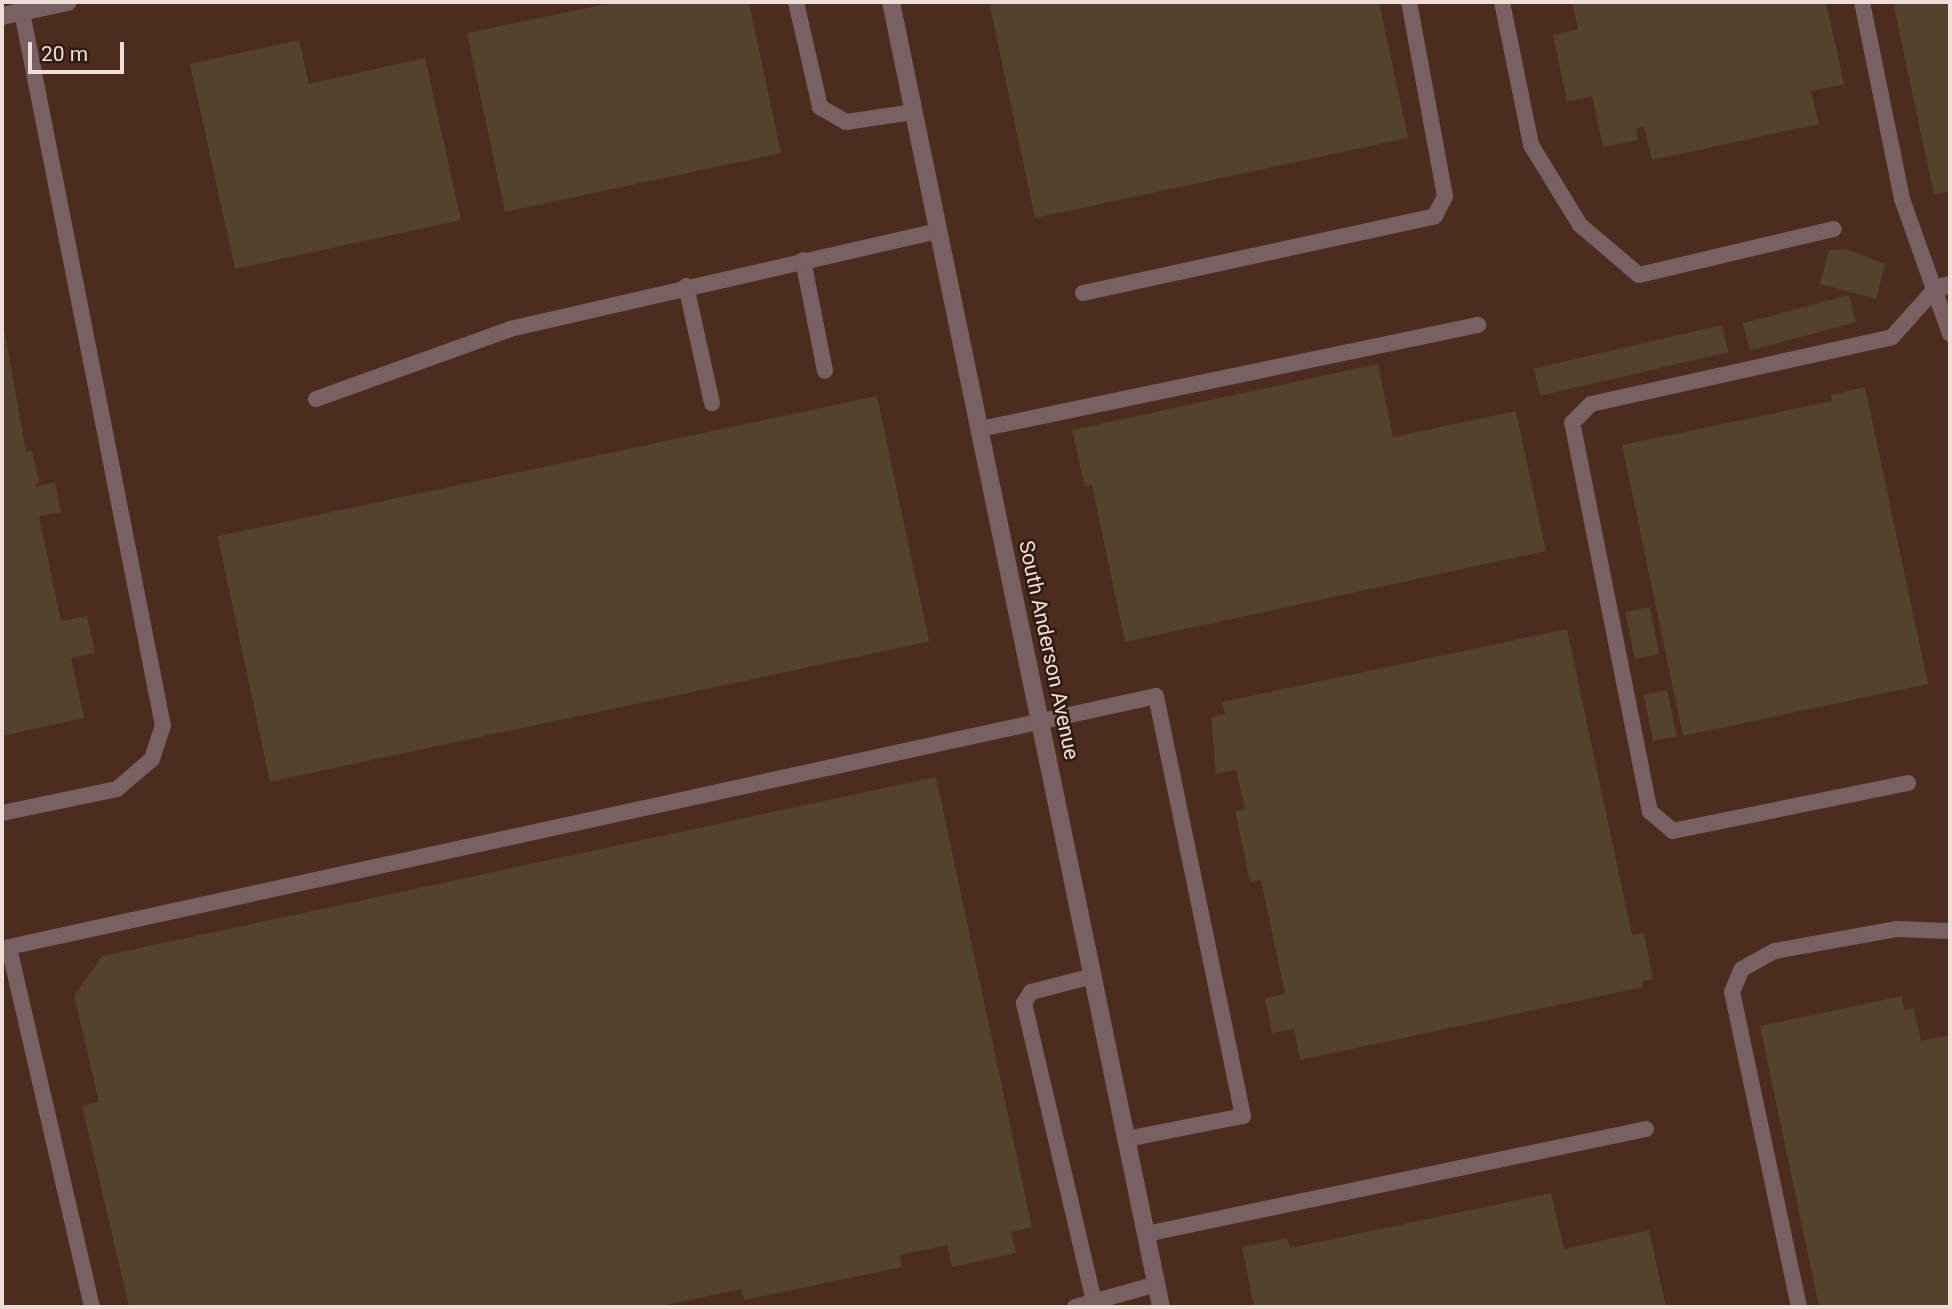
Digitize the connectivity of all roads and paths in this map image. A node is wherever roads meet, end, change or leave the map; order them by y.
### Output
1 (68, 2) edge
2 (796, 2) edge
3 (891, 2) edge
4 (1409, 2) edge
5 (1502, 2) edge
6 (1862, 2) edge
7 (21, 7) edge
8 (2, 16) edge
9 (914, 112) junction
10 (1834, 229) dead end
11 (939, 231) junction
12 (803, 260) junction
13 (686, 286) junction
14 (1943, 287) edge
15 (1083, 293) dead end
16 (1478, 325) dead end
17 (1950, 334) edge
18 (825, 371) dead end
19 (316, 399) dead end
20 (712, 403) dead end
21 (980, 429) junction
22 (1041, 723) junction
23 (1908, 783) dead end
24 (2, 813) edge
25 (1950, 930) edge
26 (1093, 976) junction
27 (1646, 1129) dead end
28 (1127, 1139) junction
29 (1146, 1234) junction
30 (1157, 1284) junction
31 (1094, 1302) junction
32 (92, 1307) edge
33 (1075, 1307) edge
34 (1161, 1307) edge
35 (1799, 1307) edge

1 - 7 street
2 - 9 lane
3 - 9 street, South Anderson Avenue
4 - 15 lane
5 - 10 lane
6 - 14 lane
7 - 8 street
7 - 24 lane
9 - 11 street, South Anderson Avenue
11 - 12 lane
11 - 21 street, South Anderson Avenue
12 - 13 lane
12 - 18 lane
13 - 19 lane
13 - 20 lane
14 - 17 lane
14 - 23 lane
16 - 21 lane
21 - 22 street, South Anderson Avenue
22 - 26 street, South Anderson Avenue
22 - 28 lane
22 - 32 lane
25 - 35 lane
26 - 28 street, South Anderson Avenue
26 - 31 lane
27 - 29 lane
28 - 29 street, South Anderson Avenue
29 - 30 street, South Anderson Avenue
30 - 31 lane
30 - 34 street, South Anderson Avenue
31 - 33 lane

